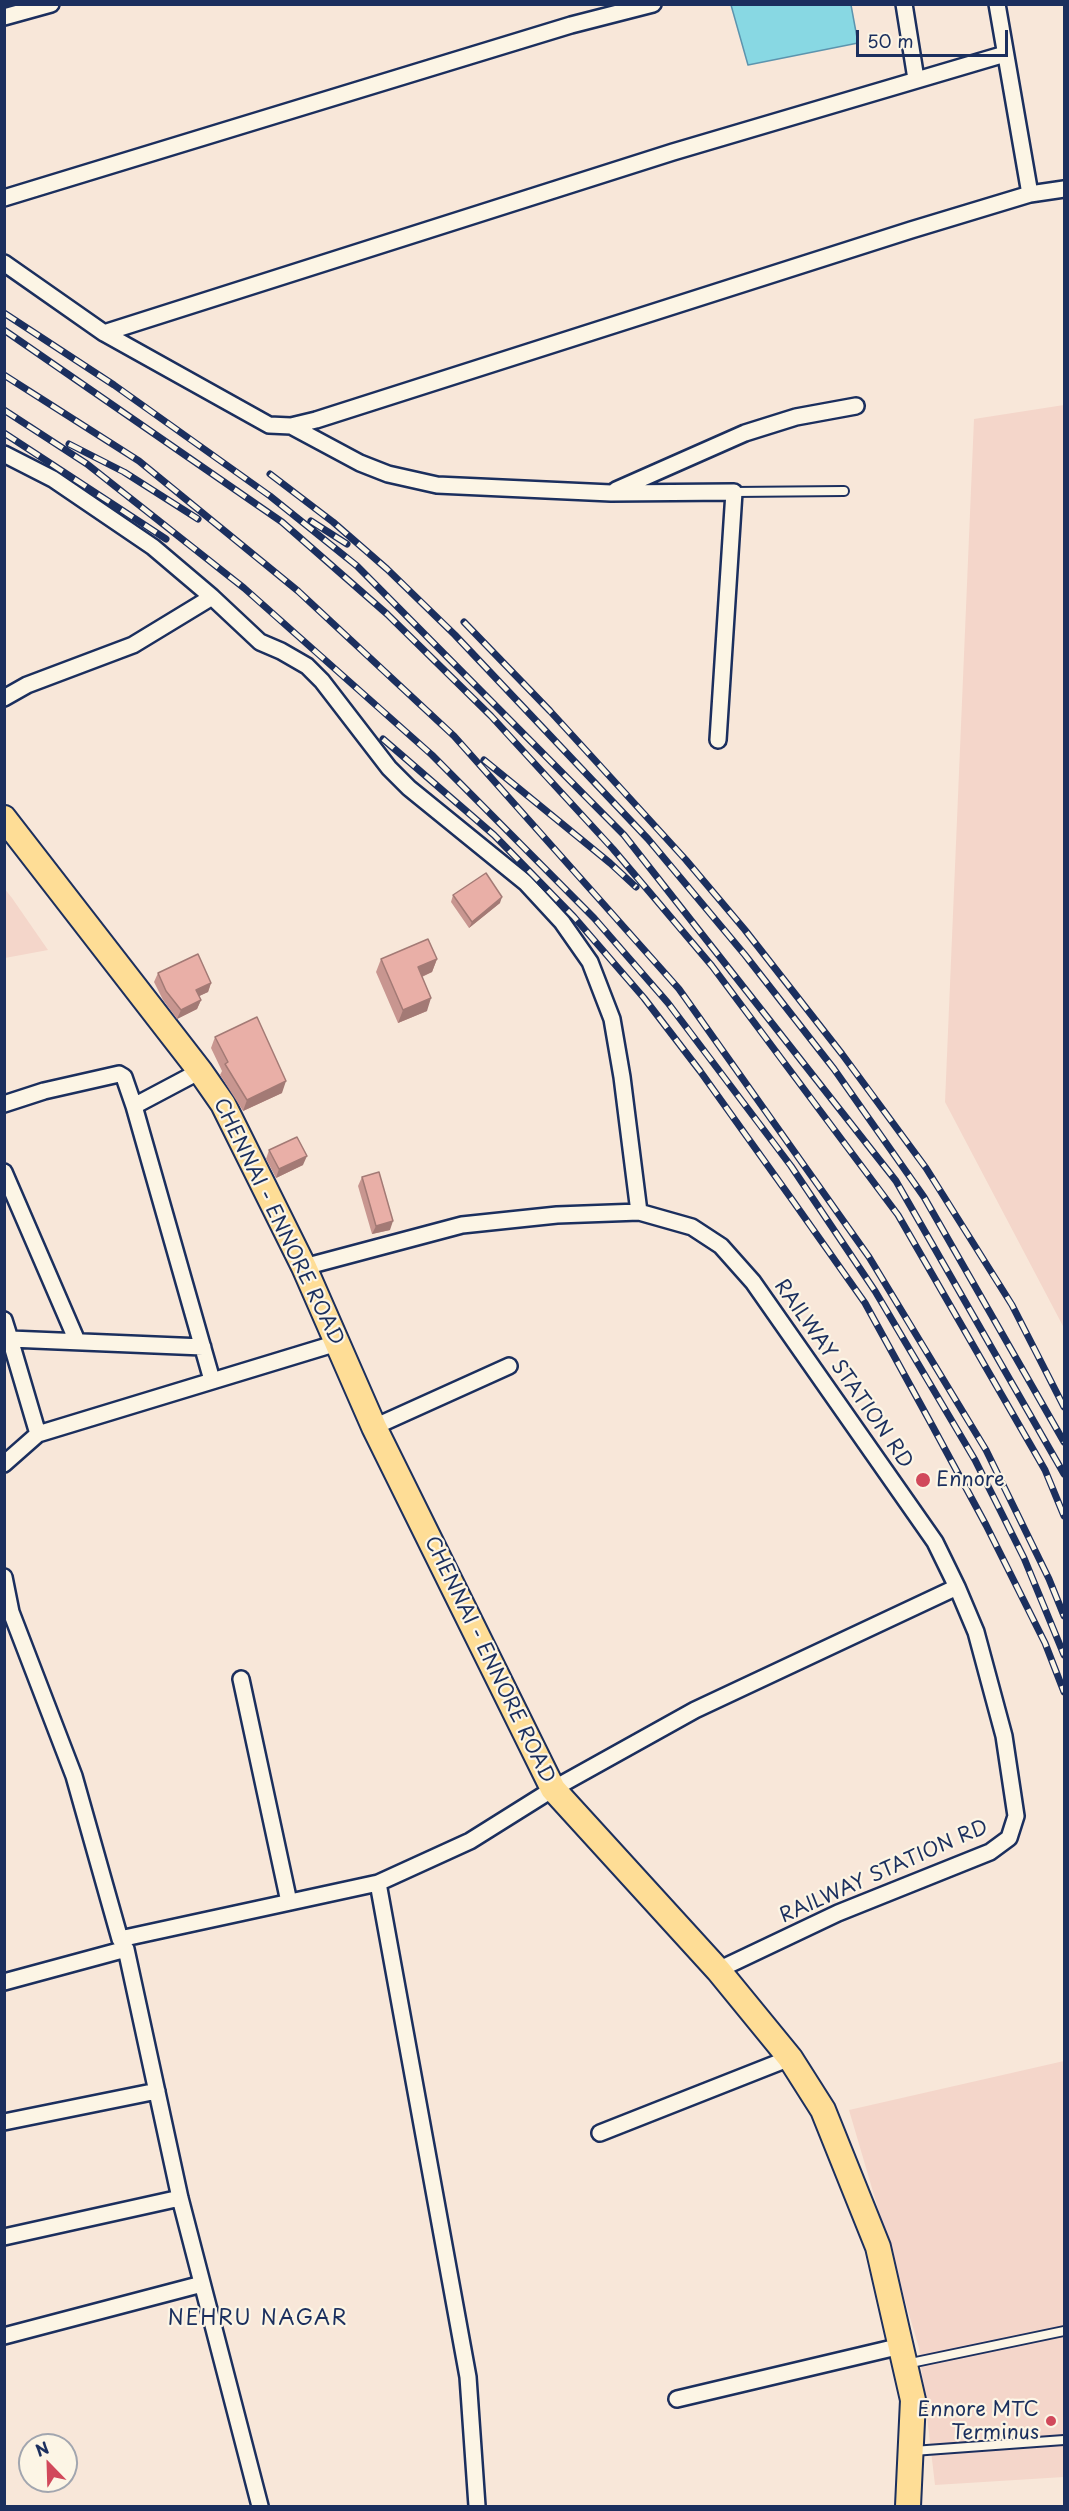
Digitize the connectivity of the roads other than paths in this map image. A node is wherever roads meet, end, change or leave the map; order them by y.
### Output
1 (51, 4) edge
2 (653, 4) edge
3 (904, 4) edge
4 (998, 4) edge
5 (4, 16) edge
6 (1005, 54) junction
7 (916, 79) junction
8 (1065, 189) edge
9 (1030, 194) junction
10 (4, 198) edge
11 (4, 263) edge
12 (104, 333) junction
13 (856, 406) dead end
14 (291, 426) junction
15 (4, 453) edge
16 (844, 490) dead end
17 (734, 492) junction
18 (611, 493) junction
19 (212, 597) junction
20 (4, 698) edge
21 (718, 740) dead end
22 (4, 818) edge
23 (200, 1071) junction
24 (4, 1104) edge
25 (134, 1106) junction
26 (4, 1172) edge
27 (639, 1212) junction
28 (304, 1267) junction
29 (4, 1320) edge
30 (7, 1339) edge
31 (77, 1341) junction
32 (337, 1344) junction
33 (203, 1347) junction
34 (509, 1366) dead end
35 (212, 1380) junction
36 (374, 1427) junction
37 (38, 1434) junction
38 (4, 1464) edge
39 (4, 1577) edge
40 (957, 1587) junction
41 (8, 1612) edge
42 (242, 1679) dead end
43 (553, 1789) junction
44 (378, 1882) junction
45 (289, 1902) junction
46 (123, 1944) junction
47 (718, 1970) junction
48 (4, 1982) edge
49 (790, 2058) junction
50 (157, 2091) junction
51 (4, 2122) edge
52 (600, 2133) dead end
53 (180, 2198) junction
54 (4, 2237) edge
55 (202, 2284) junction
56 (1065, 2331) edge
57 (4, 2336) edge
58 (903, 2355) junction
59 (676, 2399) dead end
60 (1065, 2440) edge
61 (910, 2452) junction
62 (260, 2506) edge
63 (477, 2506) edge
64 (908, 2506) edge

1 - 5 street
2 - 10 street
3 - 7 street
4 - 6 street
6 - 7 street
6 - 9 street
7 - 12 street
8 - 9 street
9 - 14 street
11 - 12 street
12 - 14 street
13 - 18 street
14 - 18 street
15 - 19 street
16 - 17 lane
17 - 18 street
17 - 21 street
19 - 20 street
19 - 27 street
22 - 23 main road, CHENNAI - ENNORE ROAD
23 - 25 street
23 - 28 main road, CHENNAI - ENNORE ROAD
24 - 25 street
25 - 33 street
26 - 31 street
27 - 28 street, RAILWAY STATION RD
27 - 40 street, RAILWAY STATION RD
28 - 32 main road, CHENNAI - ENNORE ROAD
29 - 30 street
30 - 31 street
30 - 37 street
31 - 33 street
32 - 35 street
32 - 36 main road, CHENNAI - ENNORE ROAD
33 - 35 street
34 - 36 street
35 - 37 street
36 - 43 main road, CHENNAI - ENNORE ROAD
37 - 38 street
39 - 41 street
40 - 43 street
40 - 47 street, RAILWAY STATION RD
41 - 46 street
42 - 45 street
43 - 44 street
43 - 47 main road, CHENNAI - ENNORE ROAD
44 - 45 street
44 - 63 street
45 - 46 street
46 - 48 street
46 - 50 street
47 - 49 main road, CHENNAI - ENNORE ROAD
49 - 52 street
49 - 58 main road, CHENNAI - ENNORE ROAD
50 - 51 street
50 - 53 street
53 - 54 street
53 - 55 street
55 - 57 street
55 - 62 street
56 - 58 lane
58 - 59 street
58 - 61 main road, CHENNAI - ENNORE ROAD
60 - 61 lane
61 - 64 main road, CHENNAI - ENNORE ROAD

